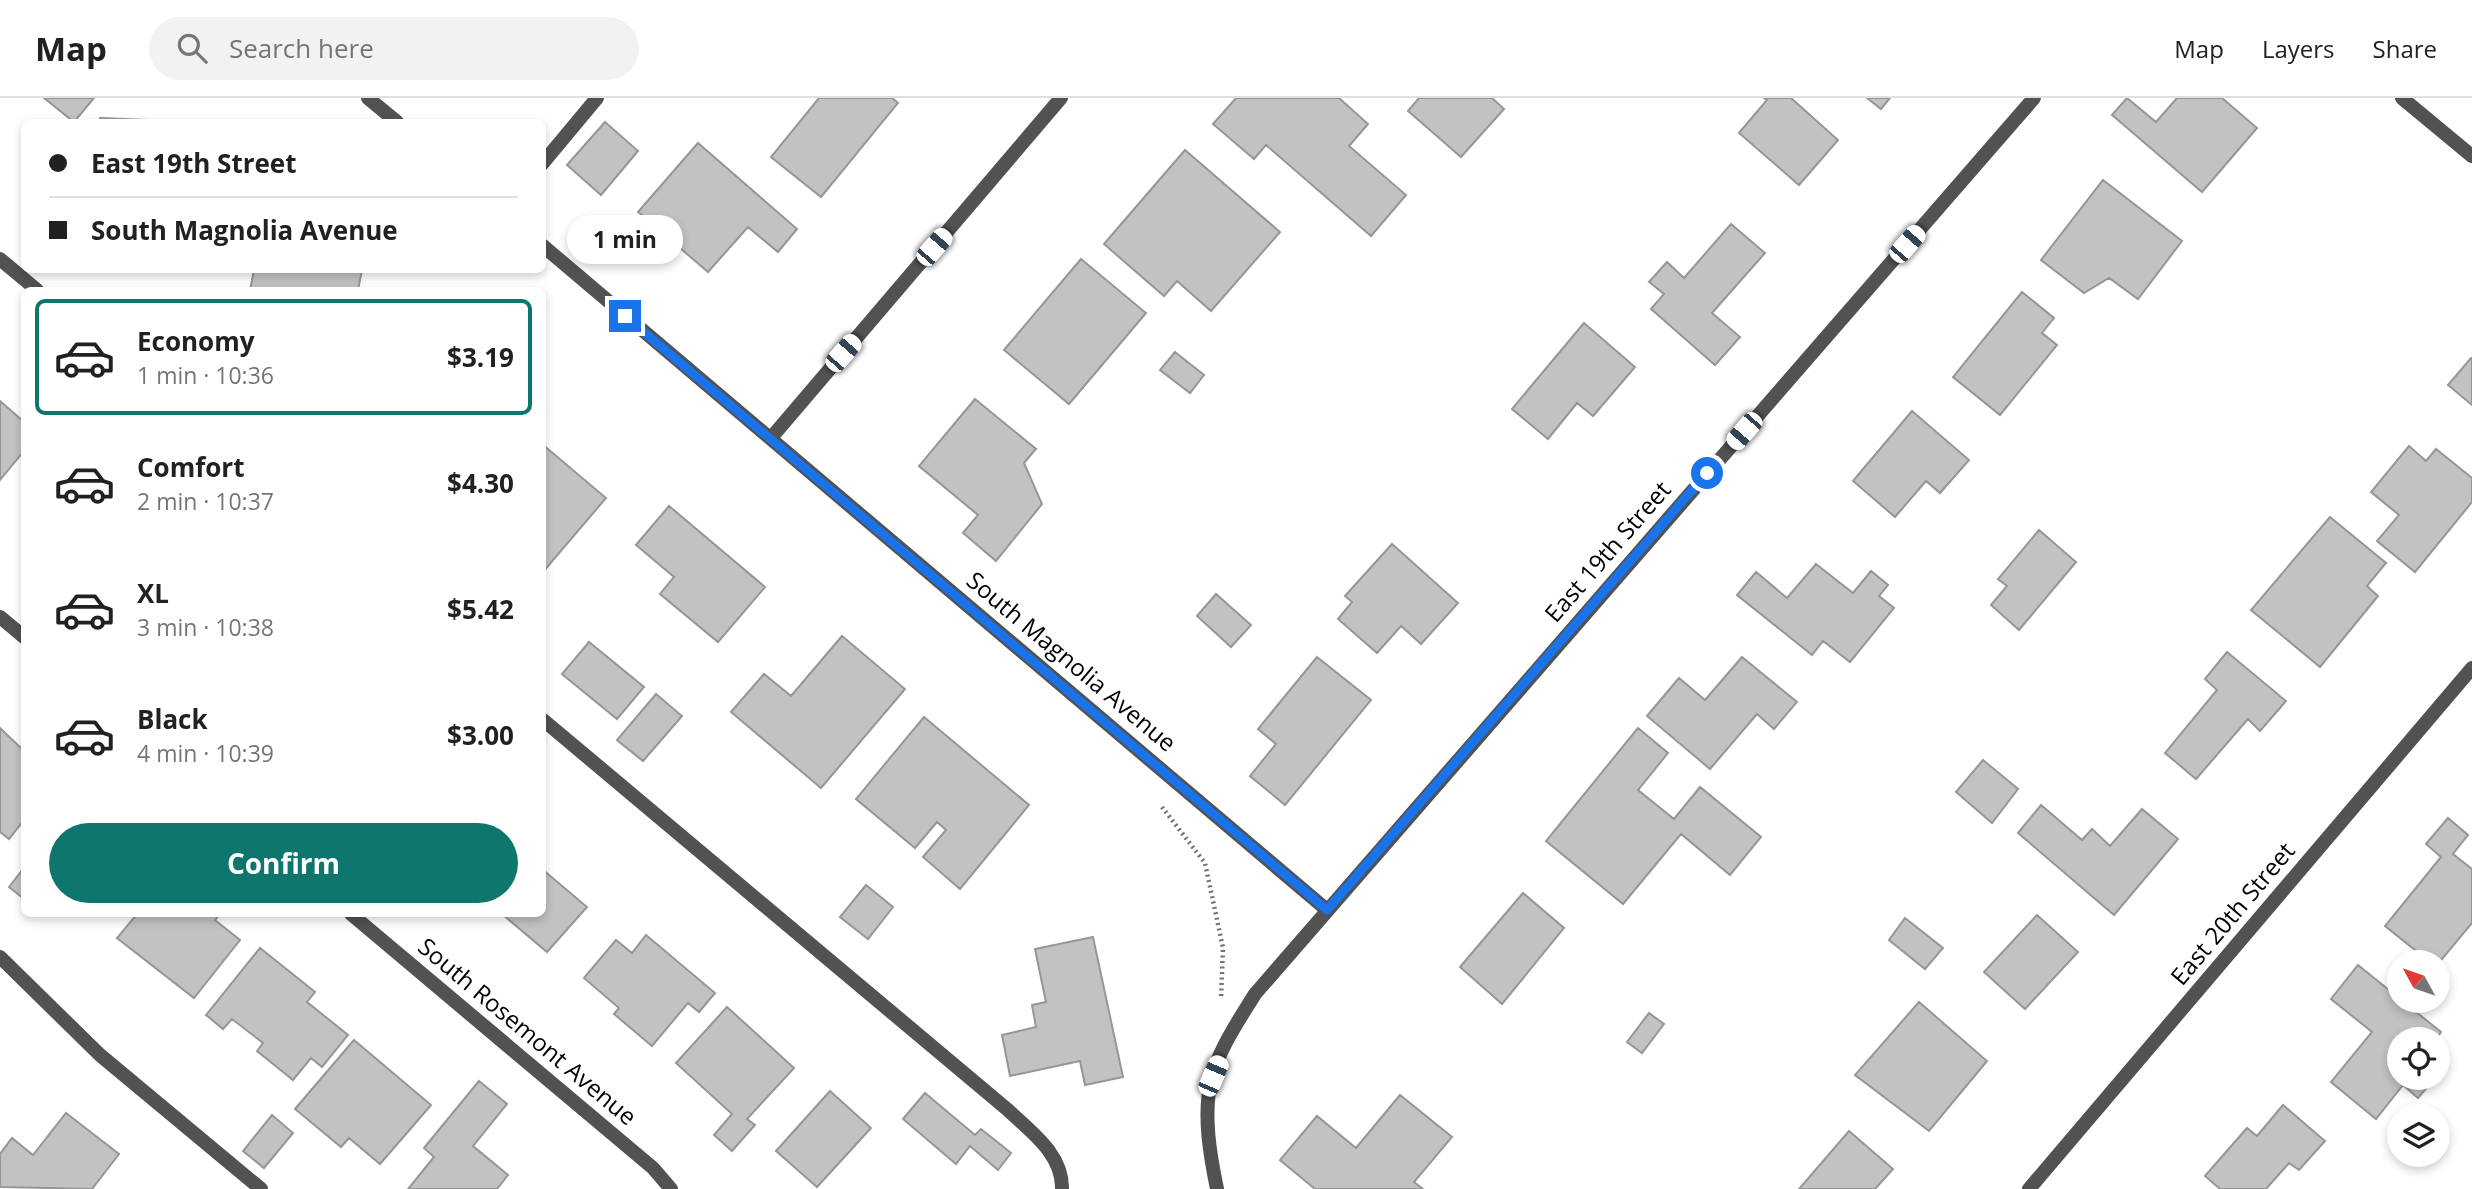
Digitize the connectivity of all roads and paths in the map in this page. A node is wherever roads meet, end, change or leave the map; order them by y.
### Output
1 (368, 98) edge
2 (597, 98) edge
3 (1061, 98) edge
4 (2034, 98) edge
5 (2402, 98) edge
6 (393, 119) edge
7 (2472, 156) edge
8 (546, 159) edge
9 (546, 248) edge
10 (0, 259) edge
11 (33, 287) edge
12 (771, 438) junction
13 (0, 617) edge
14 (21, 634) edge
15 (2472, 668) edge
16 (546, 722) edge
17 (1156, 799) dead end
18 (1327, 910) junction
19 (355, 917) edge
20 (0, 957) edge
21 (1221, 1001) dead end
22 (261, 1189) edge
23 (671, 1189) edge
24 (1062, 1189) edge
25 (1217, 1189) edge
26 (2029, 1189) edge

1 - 6 street
2 - 8 street
3 - 12 street
4 - 18 street, East 19th Street
5 - 7 street
9 - 12 street, South Magnolia Avenue
10 - 11 street
12 - 18 street, South Magnolia Avenue
13 - 14 street
15 - 26 street, East 20th Street
16 - 24 street
17 - 21 path
18 - 25 street
19 - 23 street, South Rosemont Avenue
20 - 22 street

